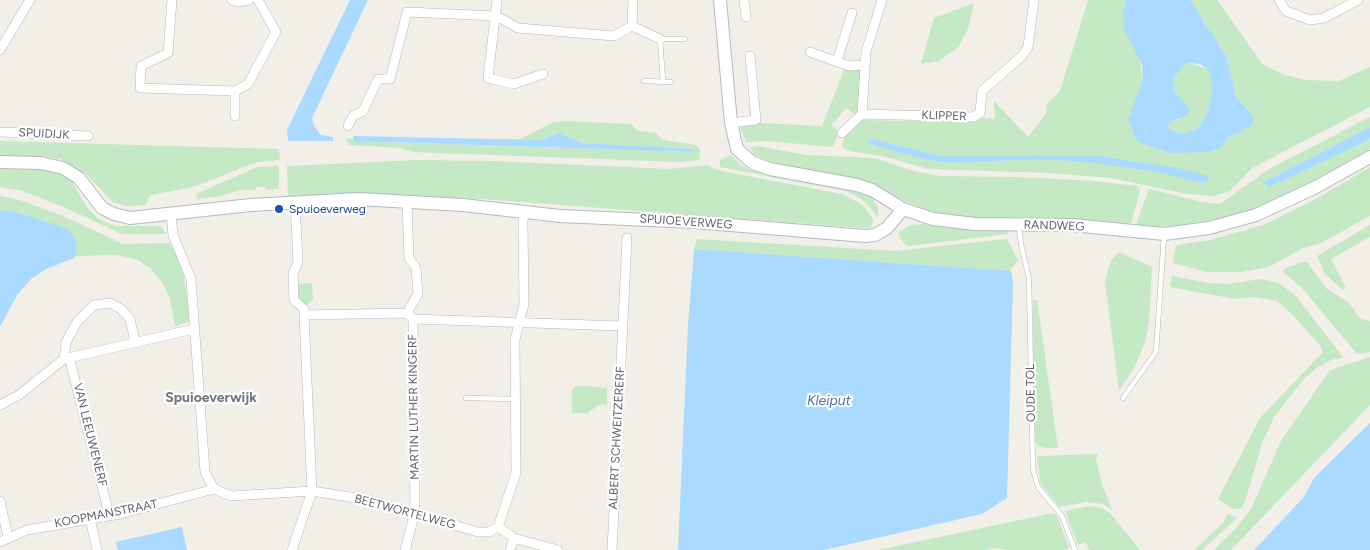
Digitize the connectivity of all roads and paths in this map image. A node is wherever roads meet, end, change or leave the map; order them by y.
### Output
1 (30, 0) edge
2 (172, 0) edge
3 (232, 0) edge
4 (249, 0) edge
5 (258, 0) edge
6 (497, 0) edge
7 (633, 0) edge
8 (720, 0) edge
9 (744, 0) edge
10 (882, 0) edge
11 (1034, 0) edge
12 (1280, 0) edge
13 (1358, 0) edge
14 (852, 13) dead end
15 (496, 16) junction
16 (746, 17) dead end
17 (632, 26) junction
18 (660, 39) junction
19 (685, 39) dead end
20 (0, 50) edge
21 (810, 52) dead end
22 (750, 56) dead end
23 (836, 62) junction
24 (864, 65) junction
25 (543, 74) dead end
26 (644, 80) dead end
27 (663, 81) junction
28 (671, 82) dead end
29 (236, 91) junction
30 (862, 114) junction
31 (235, 116) dead end
32 (731, 123) junction
33 (348, 126) dead end
34 (0, 132) edge
35 (842, 133) dead end
36 (88, 136) dead end
37 (1370, 157) edge
38 (0, 162) edge
39 (295, 202) junction
40 (407, 202) junction
41 (903, 209) junction
42 (524, 212) junction
43 (171, 214) junction
44 (1019, 225) junction
45 (1164, 234) junction
46 (626, 238) dead end
47 (304, 315) junction
48 (410, 316) junction
49 (520, 324) junction
50 (622, 326) junction
51 (194, 329) junction
52 (135, 342) junction
53 (67, 358) junction
54 (466, 398) dead end
55 (1123, 398) dead end
56 (515, 399) junction
57 (0, 406) edge
58 (214, 489) junction
59 (312, 491) junction
60 (0, 501) edge
61 (416, 512) junction
62 (109, 514) junction
63 (90, 518) junction
64 (498, 527) junction
65 (514, 538) junction
66 (4, 540) edge
67 (97, 550) edge
68 (292, 550) edge
69 (404, 550) edge
70 (510, 550) edge
71 (558, 550) edge
72 (612, 550) edge
73 (1075, 550) edge

1 - 20 street
2 - 29 street
3 - 4 street
5 - 29 street
6 - 15 street
7 - 17 street
8 - 32 street
9 - 16 street
10 - 24 street
11 - 30 street, KLIPPER
12 - 13 street
14 - 23 street
15 - 17 street
15 - 25 street
15 - 33 street
17 - 18 street
18 - 19 lane
18 - 27 lane
21 - 23 street
22 - 32 street
23 - 24 street
24 - 30 street
26 - 27 lane
27 - 28 lane
29 - 31 street
30 - 35 street
32 - 41 street, RANDWEG
34 - 36 street, SPUIDIJK
37 - 45 street, RANDWEG
38 - 43 street, SPUIOEVERWEG
39 - 40 street, SPUIOEVERWEG
39 - 43 street, SPUIOEVERWEG
39 - 47 street
40 - 42 street, SPUIOEVERWEG
40 - 48 street
41 - 42 street, SPUIOEVERWEG
41 - 44 street, RANDWEG
42 - 49 street
43 - 51 street
44 - 45 street, RANDWEG
44 - 73 lane, OUDE TOL
45 - 55 lane
46 - 50 street, ALBERT SCHWEITZERERF
47 - 48 street
47 - 59 street
48 - 49 street
48 - 61 street, MARTIN LUTHER KINGERF
49 - 50 street
49 - 56 street
50 - 72 street, ALBERT SCHWEITZERERF
51 - 52 street
51 - 58 street
52 - 53 street
52 - 53 street
53 - 57 street
53 - 62 street, VAN LEEUWENERF
54 - 56 lane
56 - 64 street
58 - 59 street, BEETWORTELWEG
58 - 62 street, KOOPMANSTRAAT
59 - 61 street, BEETWORTELWEG
59 - 68 street
60 - 66 street
61 - 64 street, BEETWORTELWEG
61 - 69 street, MARTIN LUTHER KINGERF
62 - 63 street, KOOPMANSTRAAT
63 - 66 street, KOOPMANSTRAAT
63 - 67 street
64 - 65 street
65 - 70 street
65 - 71 street

